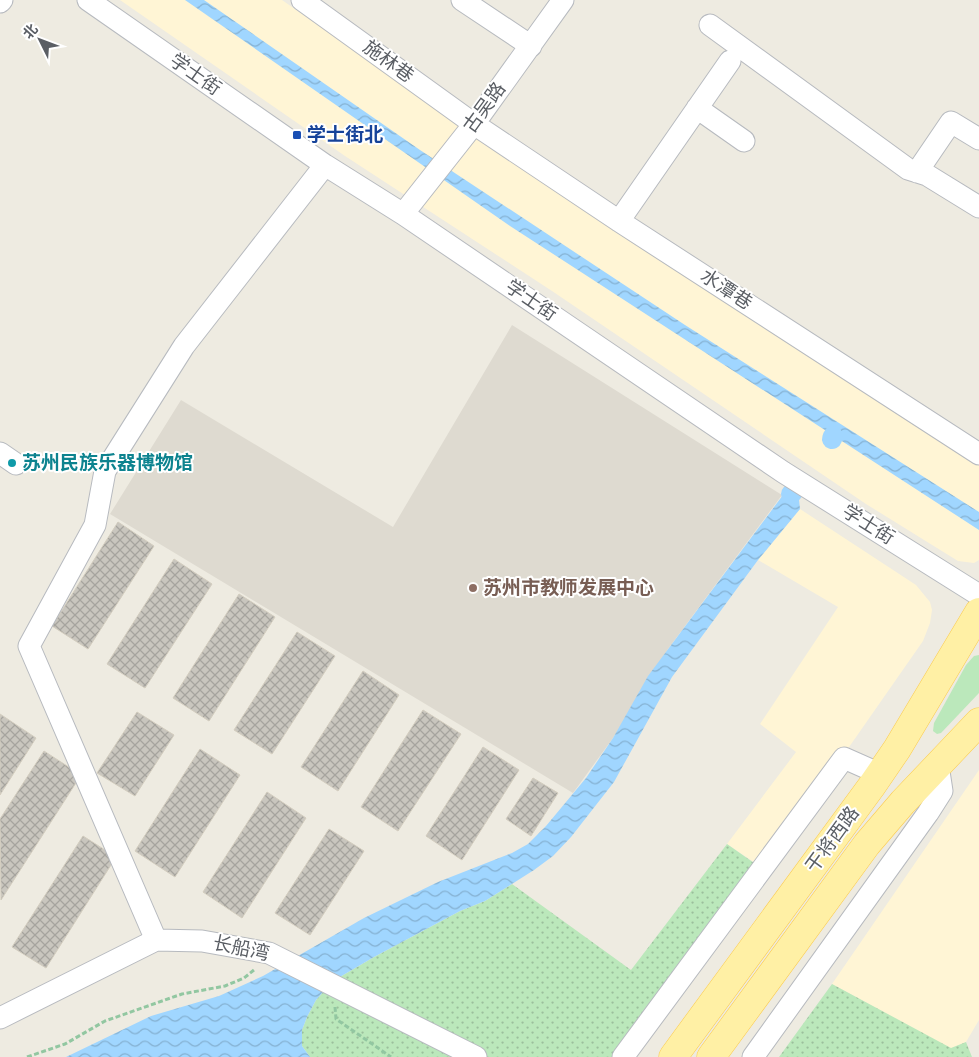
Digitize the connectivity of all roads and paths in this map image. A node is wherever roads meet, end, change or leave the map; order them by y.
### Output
1 (88, 0) edge
2 (302, 0) edge
3 (462, 0) edge
4 (562, 0) edge
5 (710, 25) dead end
6 (531, 46) junction
7 (730, 61) dead end
8 (697, 108) junction
9 (474, 124) junction
10 (979, 139) edge
11 (744, 141) dead end
12 (325, 165) junction
13 (917, 172) junction
14 (979, 207) edge
15 (403, 214) junction
16 (619, 221) junction
17 (979, 454) edge
18 (979, 595) edge
19 (979, 612) edge
20 (979, 722) edge
21 (938, 765) junction
22 (880, 774) junction
23 (156, 940) junction
24 (256, 969) dead end
25 (337, 993) junction
26 (0, 1018) edge
27 (27, 1057) edge
28 (391, 1057) edge
29 (476, 1057) edge
30 (623, 1057) edge
31 (673, 1057) edge
32 (711, 1057) edge
33 (753, 1057) edge

1 - 12 street, 学士街
2 - 9 street, 施林巷
3 - 6 street
4 - 6 street, 古吴路
5 - 13 street
6 - 9 street, 古吴路
7 - 8 street
8 - 11 street
8 - 16 street
9 - 15 street, 古吴路
9 - 16 street, 水潭巷
10 - 13 street
12 - 15 street, 学士街
12 - 23 street
13 - 14 street
15 - 18 street, 学士街
16 - 17 street, 水潭巷
19 - 22 main road, 干将西路
20 - 21 main road, 干将西路
21 - 32 main road, 干将西路
21 - 33 street
22 - 30 street
22 - 31 main road, 干将西路
23 - 25 street, 长船湾
23 - 26 street, 长船湾
24 - 27 path
25 - 28 path
25 - 29 street, 长船湾

